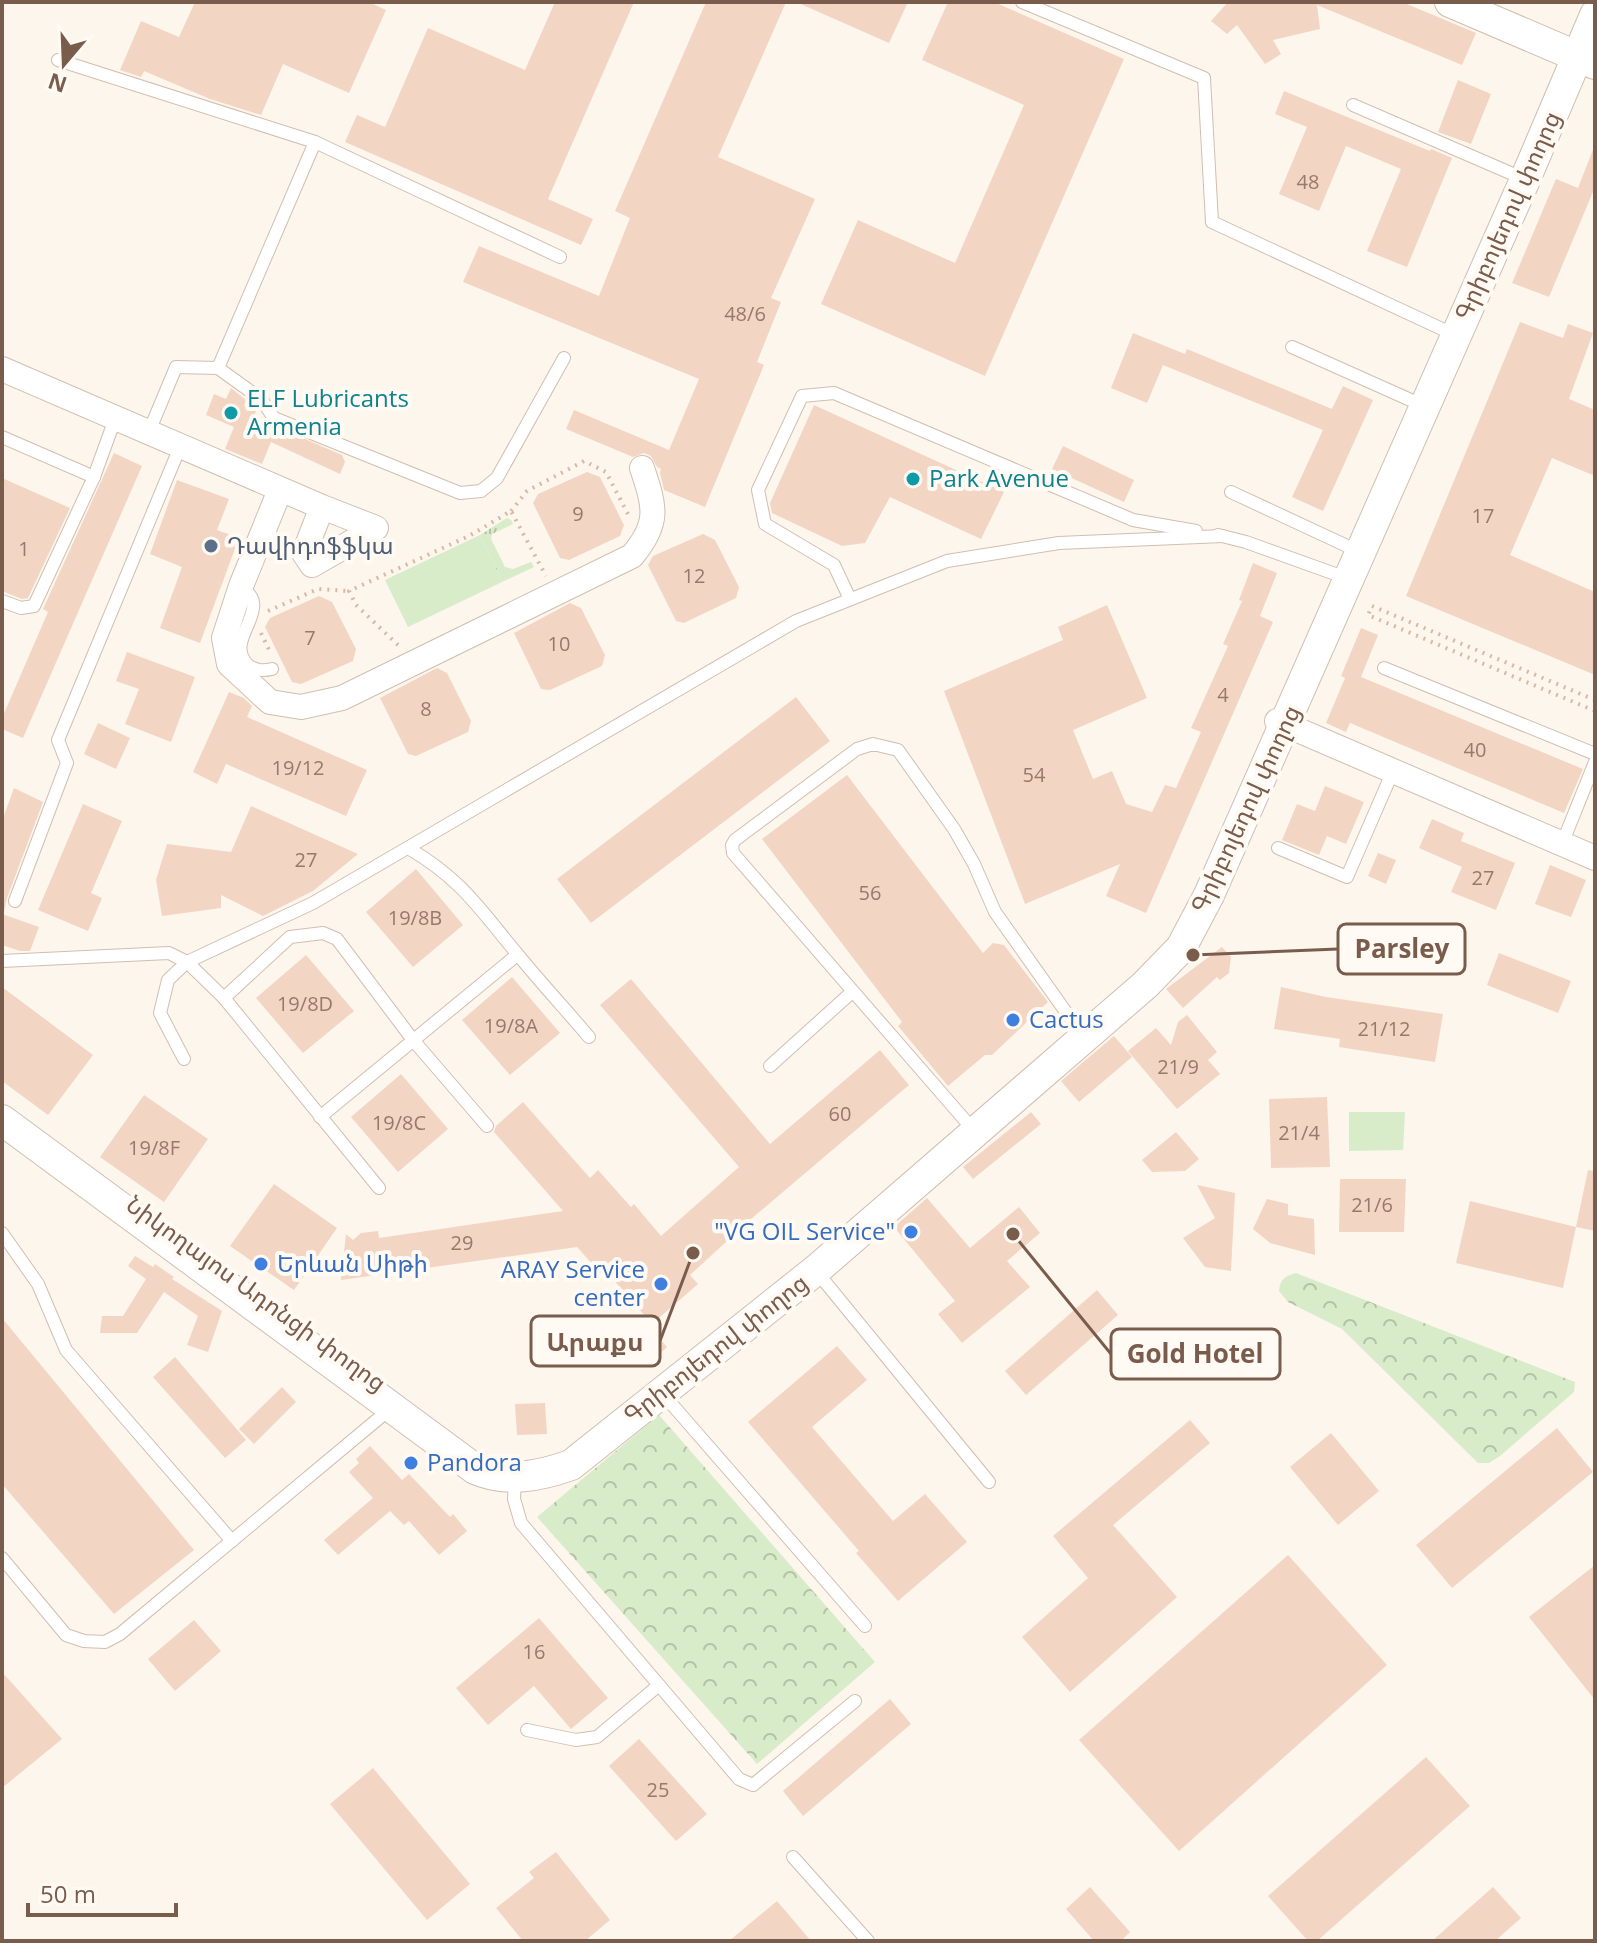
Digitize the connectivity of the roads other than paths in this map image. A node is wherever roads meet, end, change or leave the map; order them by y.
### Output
1 (1022, 2) edge
2 (1450, 2) edge
3 (1471, 2) edge
4 (1587, 2) edge
5 (1595, 15) edge
6 (1580, 54) edge
7 (58, 60) dead end
8 (1353, 105) dead end
9 (315, 142) junction
10 (1515, 175) junction
11 (560, 257) dead end
12 (1451, 333) junction
13 (1292, 347) dead end
14 (564, 358) dead end
15 (218, 368) junction
16 (2, 369) edge
17 (1419, 404) junction
18 (115, 419) junction
19 (148, 434) junction
20 (2, 437) edge
21 (180, 447) junction
22 (642, 468) dead end
23 (94, 477) junction
24 (280, 490) junction
25 (1231, 492) dead end
26 (322, 507) dead end
27 (1223, 536) junction
28 (1355, 550) junction
29 (1338, 575) junction
30 (241, 586) junction
31 (850, 599) junction
32 (2, 601) edge
33 (274, 668) road end
34 (1384, 668) dead end
35 (1281, 723) junction
36 (1595, 754) edge
37 (1595, 762) edge
38 (1393, 771) junction
39 (1562, 844) junction
40 (408, 848) junction
41 (1278, 848) dead end
42 (1595, 858) edge
43 (15, 901) dead end
44 (281, 916) junction
45 (290, 937) junction
46 (517, 955) junction
47 (2, 961) edge
48 (187, 962) junction
49 (852, 992) junction
50 (224, 998) junction
51 (1078, 1029) junction
52 (589, 1037) dead end
53 (413, 1040) junction
54 (184, 1059) dead end
55 (770, 1066) dead end
56 (2, 1108) edge
57 (320, 1117) junction
58 (2, 1120) edge
59 (487, 1126) dead end
60 (970, 1126) junction
61 (379, 1188) dead end
62 (2, 1233) edge
63 (812, 1266) junction
64 (292, 1326) junction
65 (657, 1389) junction
66 (396, 1403) junction
67 (515, 1472) junction
68 (989, 1482) dead end
69 (232, 1541) junction
70 (2, 1559) edge
71 (865, 1626) dead end
72 (659, 1685) junction
73 (855, 1701) dead end
74 (527, 1730) dead end
75 (793, 1857) dead end
76 (868, 1941) edge

1 - 12 lane
2 - 6 street
3 - 6 street
4 - 6 street, Գրիբոյեդով փողոց
5 - 6 street, Գրիբոյեդով փողոց
6 - 10 street, Գրիբոյեդով փողոց
6 - 12 street, Գրիբոյեդով փողոց
7 - 9 lane
8 - 10 lane
9 - 11 lane
9 - 15 lane
10 - 12 street, Գրիբոյեդով փողոց
12 - 17 street, Գրիբոյեդով փողոց
13 - 17 lane
14 - 15 lane
15 - 19 lane
16 - 18 street
17 - 28 street, Գրիբոյեդով փողոց
18 - 19 street
18 - 23 lane
19 - 21 street
20 - 23 lane
21 - 24 street
21 - 43 lane
22 - 30 street
23 - 32 lane
24 - 26 street
24 - 30 street
25 - 28 lane
27 - 29 lane
27 - 31 lane
27 - 31 lane
28 - 29 street, Գրիբոյեդով փողոց
28 - 35 street, Գրիբոյեդով փողոց
29 - 35 street, Գրիբոյեդով փողոց
30 - 33 lane
31 - 40 lane
34 - 36 lane
35 - 38 street
35 - 51 street, Գրիբոյեդով փողոց
35 - 63 street, Գրիբոյեդով փողոց
37 - 39 lane
38 - 39 street
38 - 41 lane
39 - 42 street
40 - 44 lane
40 - 46 lane
44 - 45 lane
44 - 48 lane
45 - 50 lane
45 - 53 lane
46 - 52 lane
46 - 53 lane
47 - 48 lane
48 - 50 lane
48 - 54 lane
49 - 51 lane
49 - 55 lane
49 - 60 lane
50 - 57 lane
51 - 60 street, Գրիբոյեդով փողոց
53 - 57 lane
53 - 59 lane
56 - 64 street, Նիկողայոս Ադոնցի փողոց
57 - 61 lane
58 - 64 street, Նիկողայոս Ադոնցի փողոց
60 - 63 street, Գրիբոյեդով փողոց
62 - 69 lane
63 - 65 street, Գրիբոյեդով փողոց
63 - 68 lane
64 - 66 street, Նիկողայոս Ադոնցի փողոց
65 - 67 street, Գրիբոյեդով փողոց
65 - 71 lane
66 - 67 street, Նիկողայոս Ադոնցի փողոց
66 - 69 lane
67 - 72 lane
69 - 70 lane
72 - 73 lane
72 - 74 lane
75 - 76 lane

